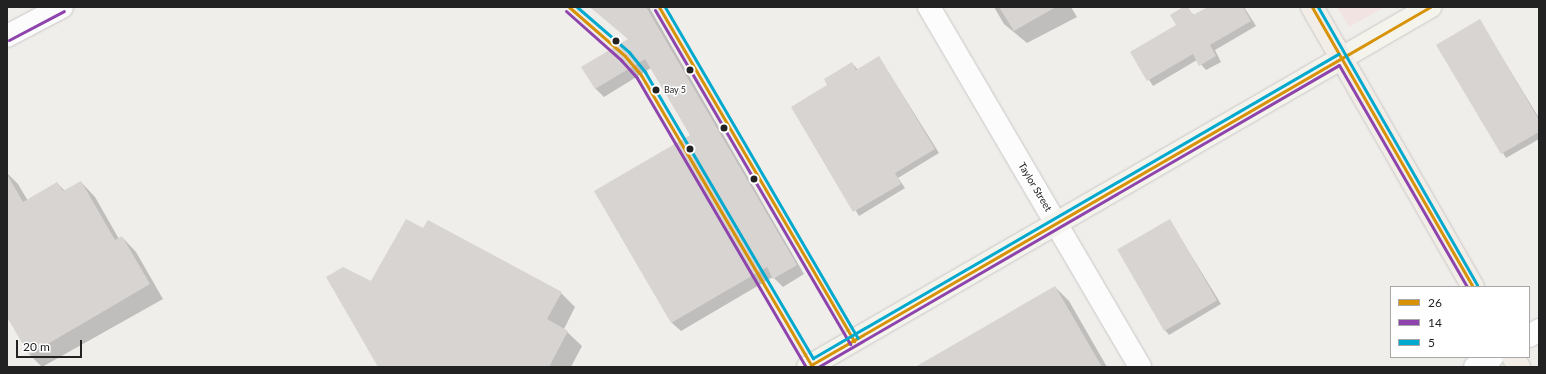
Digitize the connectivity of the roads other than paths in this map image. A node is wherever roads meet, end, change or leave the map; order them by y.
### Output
1 (62, 7) edge
2 (929, 7) edge
3 (1312, 7) edge
4 (1430, 7) edge
5 (43, 12) edge
6 (7, 36) edge
7 (1341, 58) junction
8 (1056, 223) junction
9 (1472, 286) edge
10 (1539, 330) edge
11 (1530, 335) edge
12 (1490, 358) edge
13 (1514, 358) edge
14 (808, 367) edge
15 (1140, 367) edge
16 (1475, 367) edge
17 (1519, 367) edge

1 - 5 street
2 - 8 street, Taylor Street
3 - 7 main road
4 - 7 main road
5 - 6 street
7 - 8 main road
7 - 9 main road
8 - 14 main road
8 - 15 street, Taylor Street
10 - 11 street
12 - 16 street
13 - 17 main road

